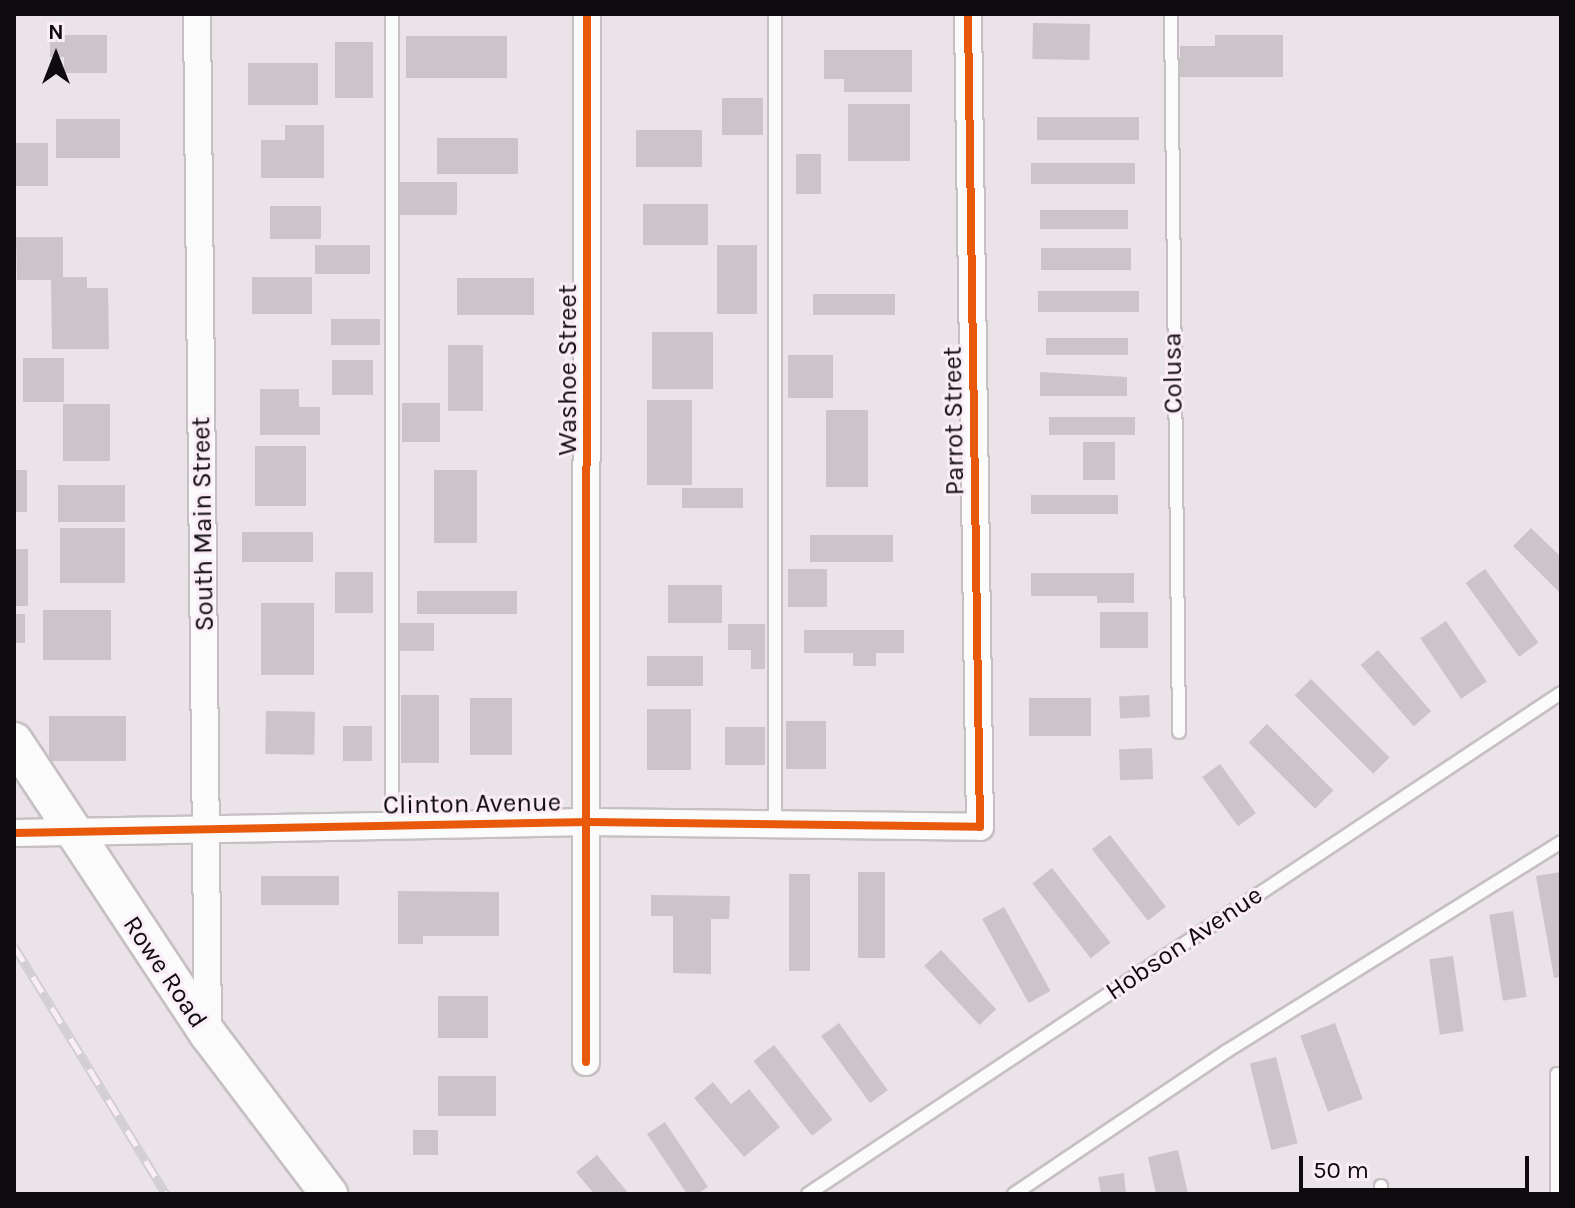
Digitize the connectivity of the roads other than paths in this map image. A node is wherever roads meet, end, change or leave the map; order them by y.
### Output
1 (197, 14) edge
2 (392, 14) edge
3 (587, 14) edge
4 (775, 14) edge
5 (968, 14) edge
6 (1171, 14) edge
7 (1561, 693) edge
8 (1179, 732) dead end
9 (14, 741) edge
10 (589, 822) junction
11 (775, 824) junction
12 (392, 825) junction
13 (980, 827) joint
14 (207, 828) junction
15 (14, 833) edge
16 (71, 833) junction
17 (1561, 842) edge
18 (208, 1034) junction
19 (586, 1062) dead end
20 (1557, 1074) dead end
21 (329, 1194) edge
22 (808, 1194) edge
23 (1014, 1194) edge
24 (1557, 1194) edge

1 - 14 street, South Main Street
2 - 12 lane
3 - 10 street, Washoe Street
4 - 11 lane
5 - 13 street, Parrot Street
6 - 8 lane, Colusa
7 - 22 lane, Hobson Avenue
9 - 16 main road, Rowe Road
10 - 11 street, Clinton Avenue
10 - 12 street, Clinton Avenue
10 - 19 street, Washoe Street
11 - 13 street, Clinton Avenue
12 - 14 street, Clinton Avenue
14 - 16 street, Clinton Avenue
14 - 18 street, South Main Street
15 - 16 street, Clinton Avenue
16 - 18 main road, Rowe Road
17 - 23 lane
18 - 21 main road, Rowe Road
20 - 24 lane

